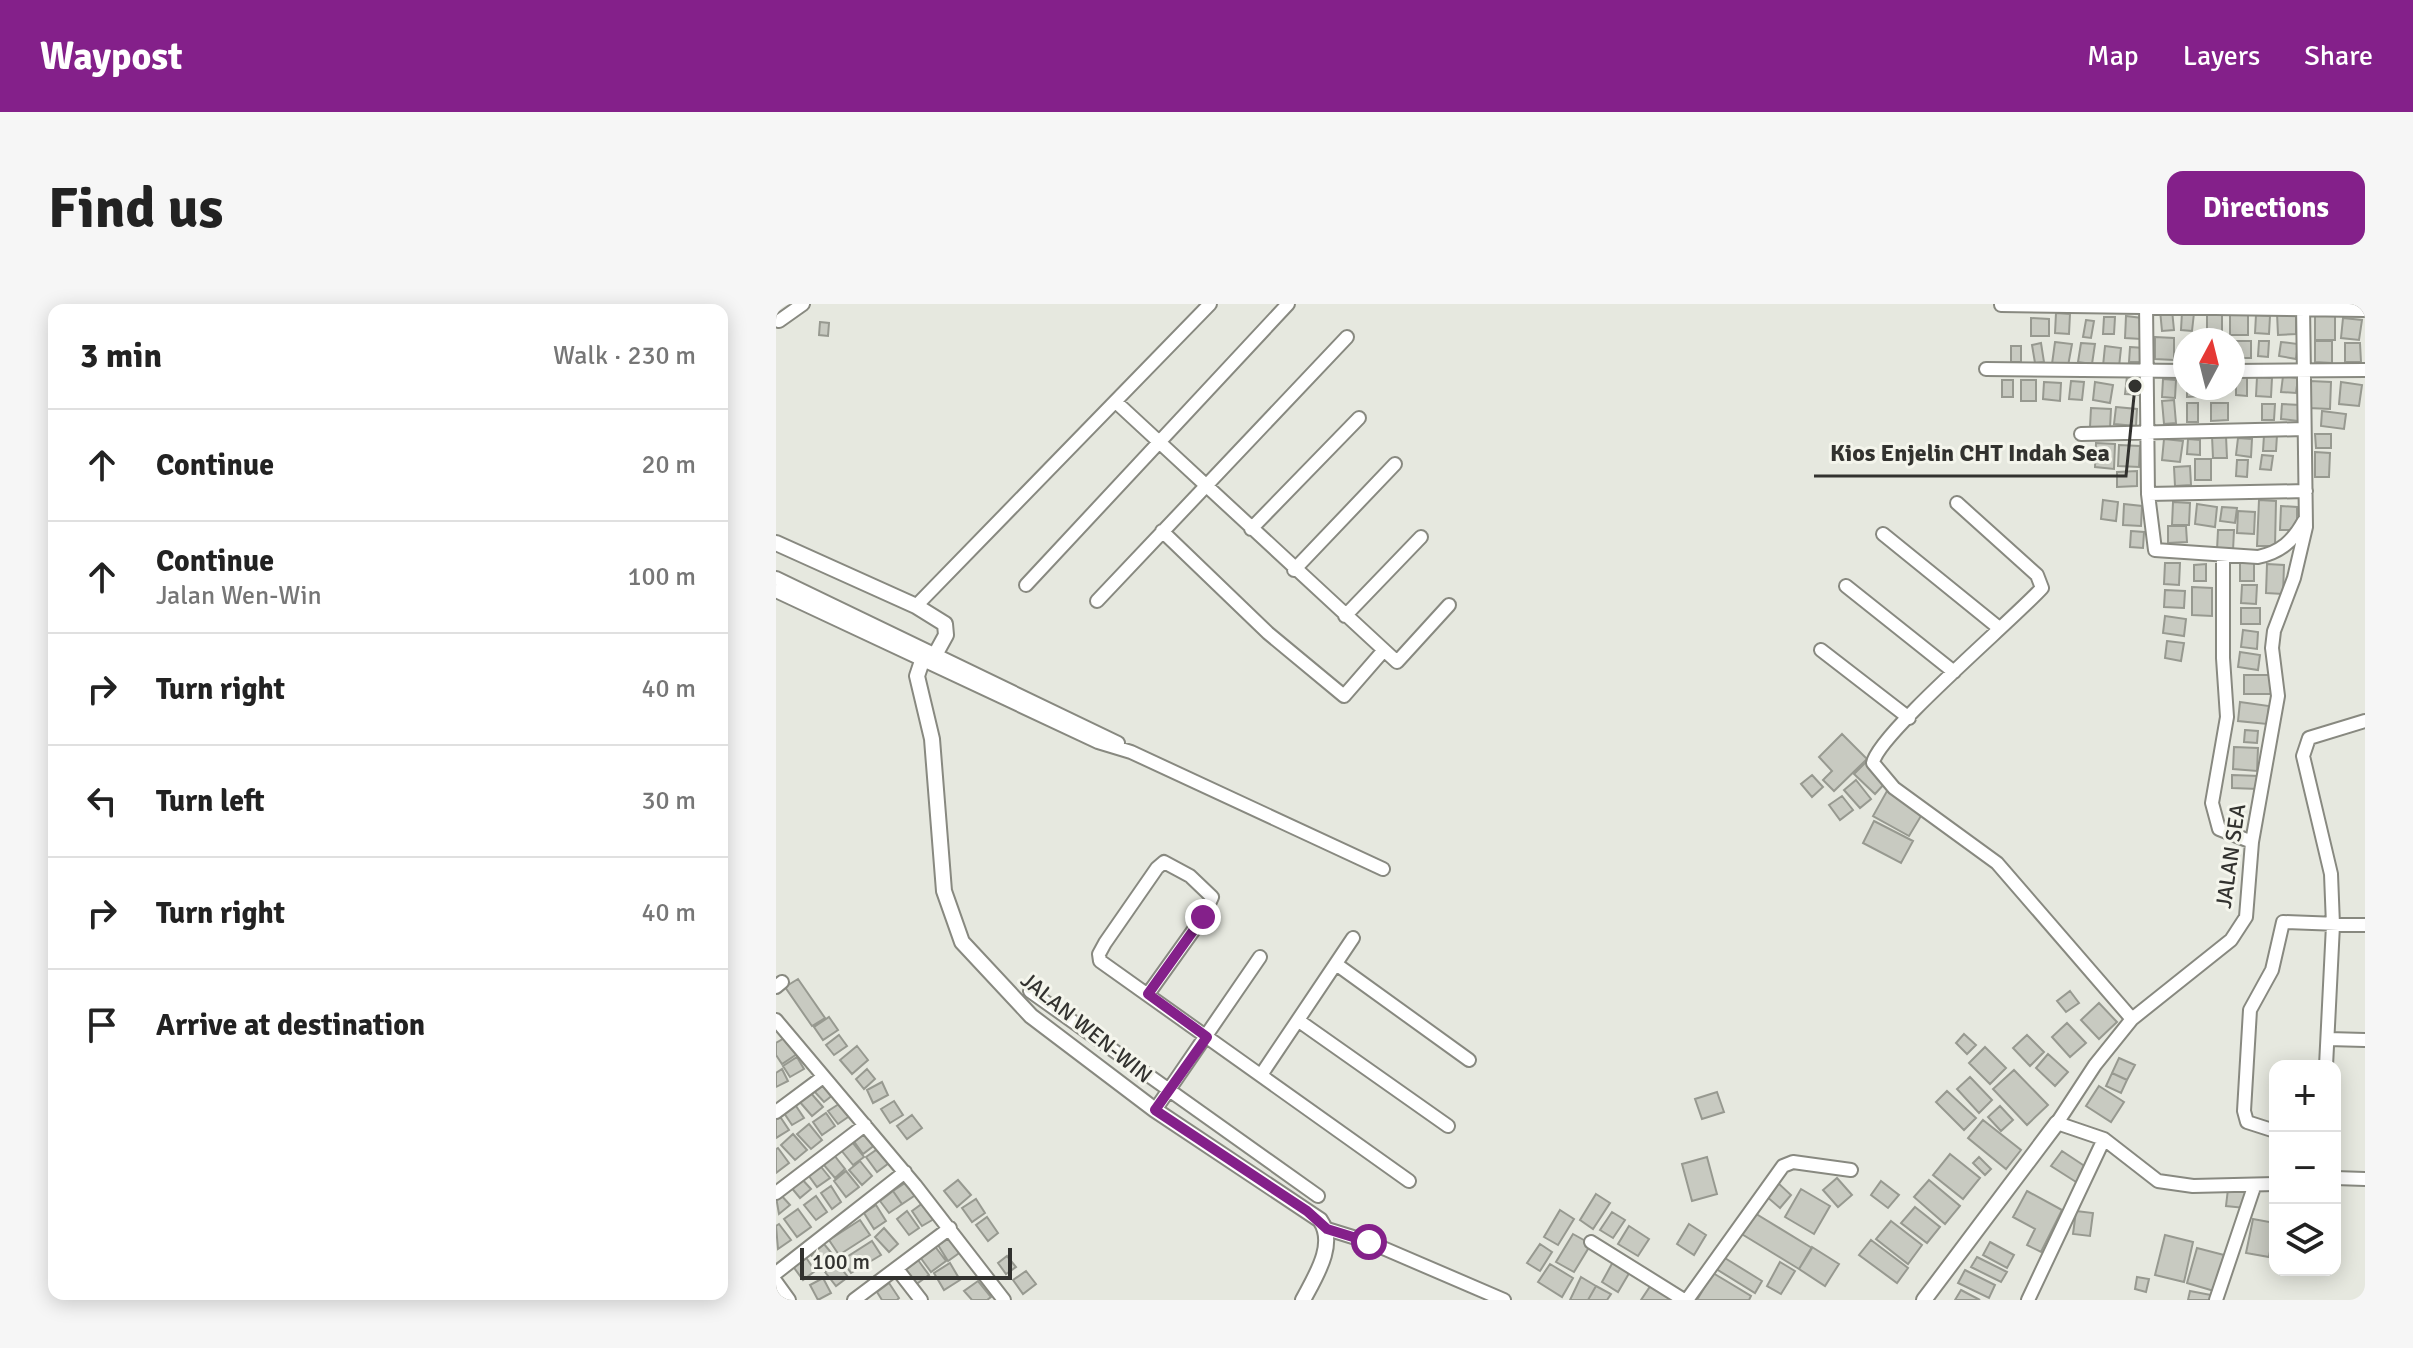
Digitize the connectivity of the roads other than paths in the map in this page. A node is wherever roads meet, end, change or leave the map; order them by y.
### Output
1 (803, 304) edge
2 (1210, 304) edge
3 (1288, 304) edge
4 (2001, 305) edge
5 (2146, 305) edge
6 (2303, 307) edge
7 (2365, 310) edge
8 (779, 321) dead end
9 (1347, 337) dead end
10 (1986, 369) dead end
11 (2147, 370) junction
12 (2365, 370) edge
13 (2173, 371) edge
14 (2245, 371) edge
15 (2304, 371) junction
16 (1117, 403) junction
17 (1359, 418) dead end
18 (2304, 429) junction
19 (2081, 434) dead end
20 (2147, 434) junction
21 (1160, 443) junction
22 (1395, 464) dead end
23 (1204, 485) junction
24 (2306, 491) junction
25 (2148, 494) junction
26 (1957, 503) dead end
27 (2306, 517) junction
28 (1251, 529) junction
29 (1162, 531) junction
30 (1883, 534) dead end
31 (1421, 537) dead end
32 (776, 543) edge
33 (2223, 556) junction
34 (1294, 570) junction
35 (776, 578) edge
36 (1026, 585) dead end
37 (1846, 586) dead end
38 (776, 591) edge
39 (1097, 601) dead end
40 (1449, 605) dead end
41 (916, 606) junction
42 (1345, 616) junction
43 (1999, 628) junction
44 (1384, 650) junction
45 (1821, 650) dead end
46 (929, 658) junction
47 (1954, 672) junction
48 (1909, 718) junction
49 (2365, 721) edge
50 (2252, 842) junction
51 (1383, 869) dead end
52 (2333, 925) junction
53 (2365, 925) edge
54 (1353, 938) dead end
55 (1260, 957) dead end
56 (1336, 964) junction
57 (1030, 991) dead end
58 (1148, 994) junction
59 (2132, 1019) junction
60 (776, 1020) edge
61 (1299, 1021) junction
62 (1207, 1037) junction
63 (2328, 1039) junction
64 (2365, 1040) edge
65 (1469, 1060) dead end
66 (2326, 1060) edge
67 (1261, 1075) junction
68 (823, 1077) junction
69 (1169, 1091) junction
70 (1155, 1110) junction
71 (776, 1112) edge
72 (2057, 1123) junction
73 (865, 1125) junction
74 (1448, 1126) dead end
75 (2269, 1130) edge
76 (2104, 1139) junction
77 (1851, 1170) dead end
78 (905, 1172) junction
79 (2341, 1178) edge
80 (2365, 1179) edge
81 (1409, 1181) dead end
82 (2269, 1185) edge
83 (2254, 1187) junction
84 (776, 1193) edge
85 (1318, 1196) dead end
86 (950, 1228) junction
87 (1327, 1229) junction
88 (1591, 1242) dead end
89 (897, 1269) junction
90 (776, 1273) edge
91 (776, 1282) edge
92 (789, 1300) edge
93 (854, 1300) edge
94 (921, 1300) edge
95 (1004, 1300) edge
96 (1303, 1300) edge
97 (1504, 1300) edge
98 (1686, 1300) edge
99 (1924, 1300) edge
100 (2028, 1300) edge
101 (2216, 1300) edge

1 - 8 street
2 - 16 street
3 - 21 street
4 - 5 street
5 - 6 street
5 - 11 street
6 - 7 street
6 - 15 street, JALAN SEA
9 - 23 street
10 - 11 street
11 - 13 street
11 - 20 street
12 - 15 street
14 - 15 street
15 - 18 street, JALAN SEA
16 - 21 street
16 - 41 street
17 - 28 street
18 - 20 street
18 - 24 street, JALAN SEA
19 - 20 street
20 - 25 street
21 - 23 street
21 - 36 street
22 - 34 street
23 - 28 street
23 - 29 street
24 - 25 street
24 - 27 street, JALAN SEA
25 - 33 street
26 - 43 street
27 - 33 street
27 - 50 street, JALAN SEA
28 - 34 street
29 - 39 street
29 - 44 street
30 - 43 street
31 - 42 street
32 - 41 street, JALAN WEN-WIN
33 - 50 street
34 - 42 street
35 - 46 street
37 - 47 street
38 - 46 street
40 - 44 street
41 - 46 street, JALAN WEN-WIN
42 - 44 street
43 - 47 street
45 - 48 street
46 - 51 street
46 - 70 street, JALAN WEN-WIN
47 - 48 street
48 - 59 street
49 - 52 street
50 - 59 street, JALAN SEA
52 - 53 street
52 - 63 street
52 - 75 street
54 - 56 street
55 - 62 street
56 - 61 street
56 - 65 street
57 - 69 street
58 - 58 street
58 - 62 street
59 - 72 street, JALAN SEA
60 - 68 street
61 - 67 street
61 - 74 street
62 - 67 street
62 - 69 street
63 - 64 street
63 - 66 street
67 - 81 street
68 - 71 street
68 - 73 street
69 - 70 street
69 - 85 street
70 - 87 street, JALAN WEN-WIN
72 - 76 street
72 - 99 street, JALAN SEA
73 - 78 street
73 - 84 street
76 - 83 street
76 - 100 street
77 - 98 street
78 - 86 street
78 - 90 street
79 - 80 street
82 - 83 street
83 - 101 street
86 - 89 street
86 - 95 street
87 - 96 street
87 - 97 street
88 - 98 street
89 - 93 street
89 - 94 street
91 - 92 street

